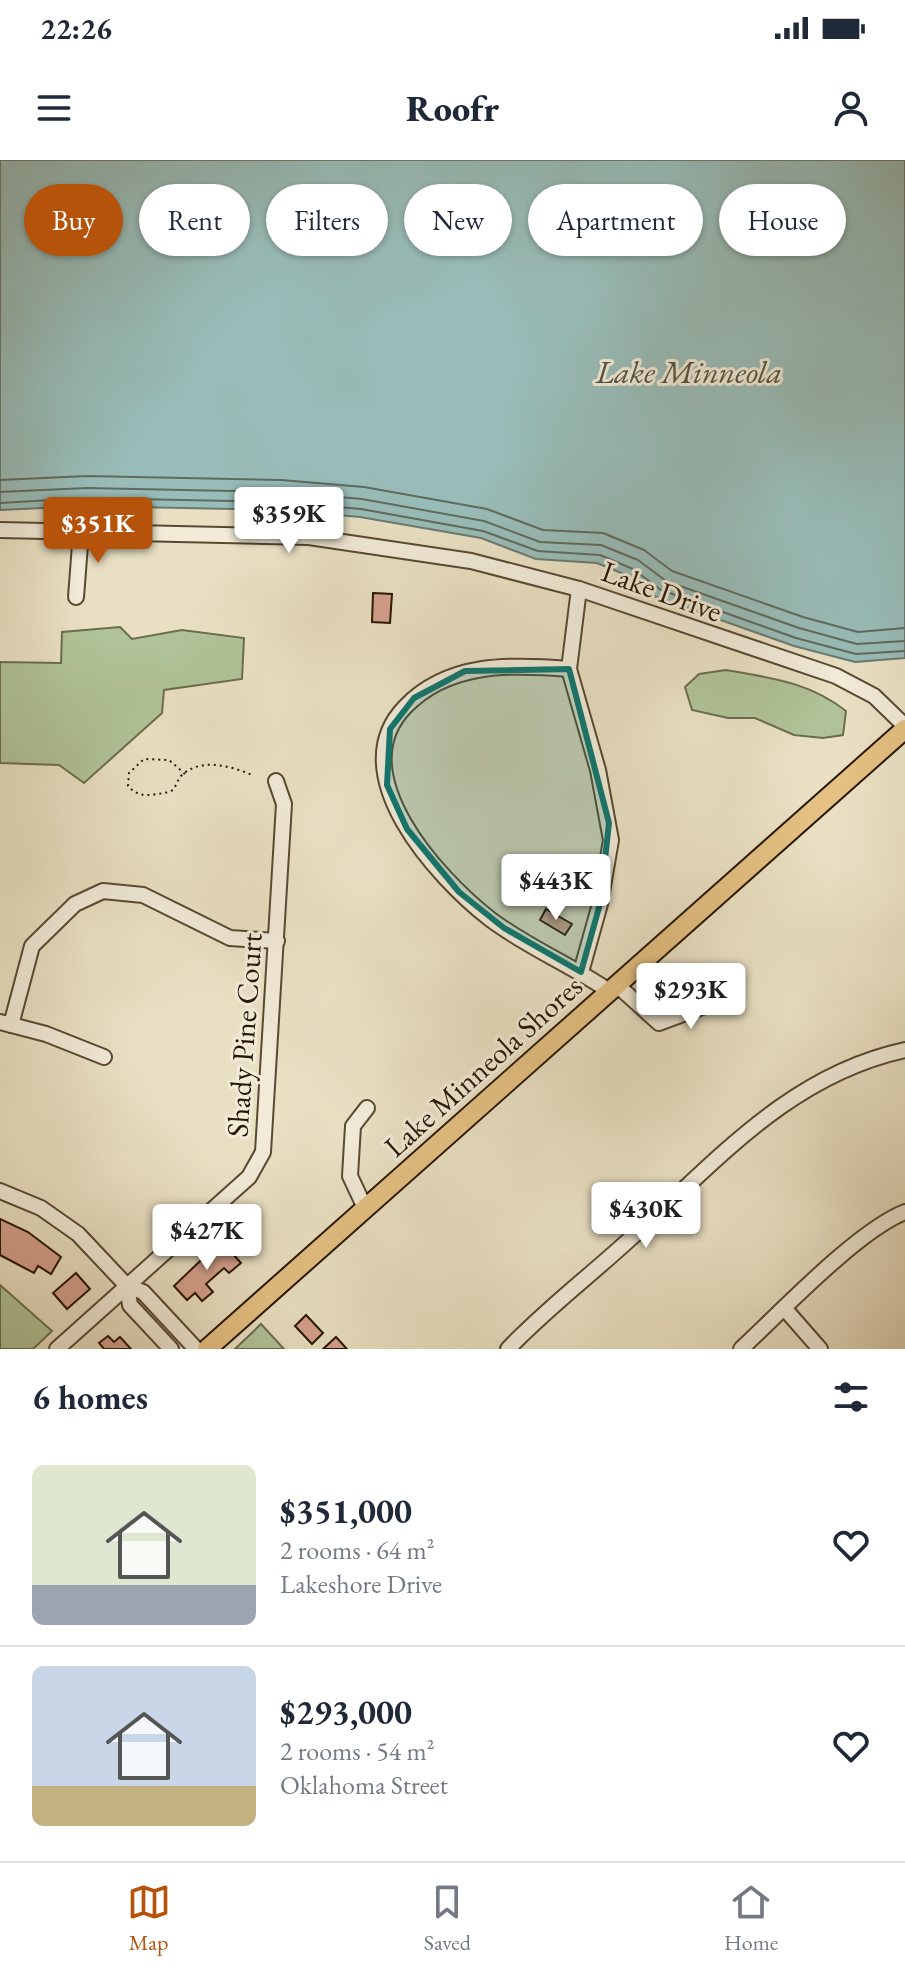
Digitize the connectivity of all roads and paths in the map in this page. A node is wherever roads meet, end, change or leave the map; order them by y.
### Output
1 (0, 530) edge
2 (81, 532) junction
3 (579, 589) junction
4 (76, 597) dead end
5 (569, 669) junction
6 (905, 727) edge
7 (185, 774) junction
8 (252, 775) dead end
9 (276, 781) dead end
10 (277, 941) junction
11 (581, 972) junction
12 (613, 988) junction
13 (710, 1004) dead end
14 (6, 1024) edge
15 (905, 1050) edge
16 (104, 1057) dead end
17 (367, 1108) dead end
18 (0, 1191) edge
19 (365, 1208) junction
20 (905, 1212) edge
21 (127, 1286) junction
22 (785, 1309) junction
23 (164, 1315) junction
24 (150, 1327) junction
25 (57, 1349) edge
26 (171, 1349) edge
27 (196, 1349) edge
28 (207, 1349) edge
29 (508, 1349) edge
30 (741, 1349) edge
31 (820, 1349) edge

1 - 2 street
2 - 3 street
2 - 4 street
3 - 5 street, Lake Drive
3 - 6 street, Lake Drive
5 - 11 street, Lake Drive
5 - 11 street
6 - 12 main road, Lake Minneola Shores
7 - 7 path
7 - 8 path
9 - 10 street, Shady Pine Court
10 - 14 street
10 - 21 street, Shady Pine Court
11 - 12 street
12 - 13 street
12 - 19 main road, Lake Minneola Shores
14 - 16 street
15 - 29 street
17 - 19 street
18 - 21 street
19 - 28 main road, Lake Minneola Shores
20 - 22 street
21 - 23 street
21 - 24 street
21 - 25 street, Shady Pine Court
22 - 30 street
22 - 31 street
23 - 24 street
23 - 27 street
24 - 26 street

